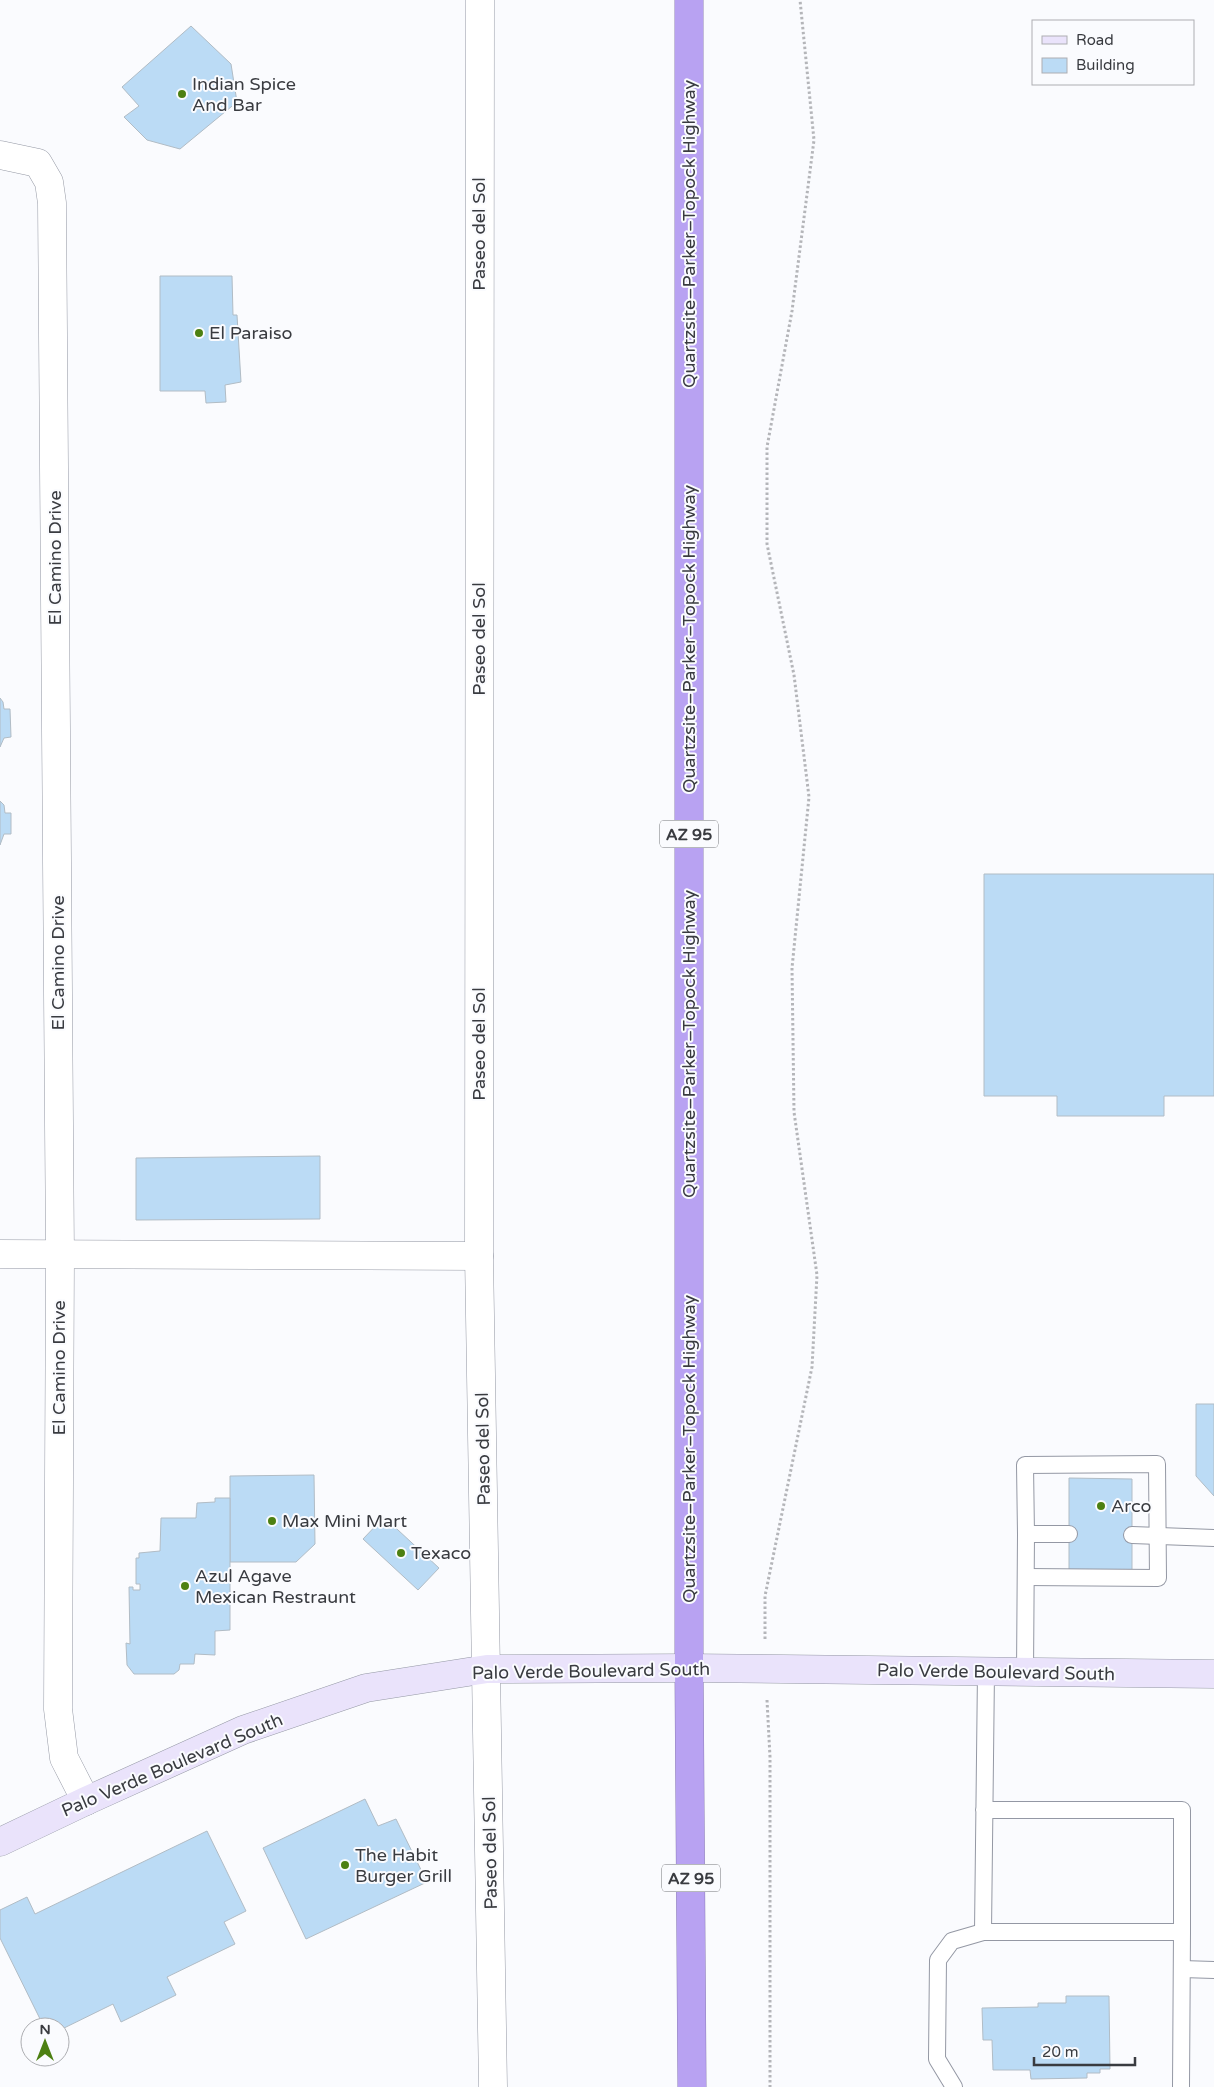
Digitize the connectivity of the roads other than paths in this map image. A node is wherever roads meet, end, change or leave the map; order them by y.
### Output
1 (480, 0) edge
2 (689, 0) edge
3 (0, 155) edge
4 (0, 1254) edge
5 (60, 1255) junction
6 (479, 1256) junction
7 (1026, 1534) junction
8 (1069, 1534) dead end
9 (1132, 1535) dead end
10 (1157, 1535) junction
11 (1214, 1538) edge
12 (1026, 1577) junction
13 (690, 1668) junction
14 (487, 1669) junction
15 (986, 1671) junction
16 (1025, 1672) junction
17 (1214, 1674) edge
18 (86, 1800) junction
19 (984, 1810) junction
20 (0, 1842) edge
21 (983, 1932) junction
22 (1182, 1932) junction
23 (1182, 1969) junction
24 (1214, 1970) edge
25 (493, 2087) edge
26 (692, 2087) edge
27 (954, 2087) edge
28 (1181, 2087) edge

1 - 6 street, Paseo del Sol
2 - 13 highway, Quartzsite–Parker–Topock Highway / AZ 95
3 - 5 street, El Camino Drive
4 - 5 street
5 - 6 street
5 - 18 street, El Camino Drive
6 - 14 street, Paseo del Sol
7 - 8 lane
7 - 10 lane
7 - 12 lane
9 - 10 lane
10 - 11 lane
10 - 12 lane
12 - 16 lane
13 - 14 street, Palo Verde Boulevard South
13 - 15 street, Palo Verde Boulevard South
13 - 26 highway, Quartzsite–Parker–Topock Highway / AZ 95
14 - 18 street, Palo Verde Boulevard South
14 - 25 street, Paseo del Sol
15 - 16 street, Palo Verde Boulevard South
15 - 19 lane
16 - 17 street, Palo Verde Boulevard South
18 - 20 street, Palo Verde Boulevard South
19 - 21 lane
19 - 22 lane
21 - 22 lane
21 - 27 lane
22 - 23 lane
23 - 24 lane
23 - 28 lane

